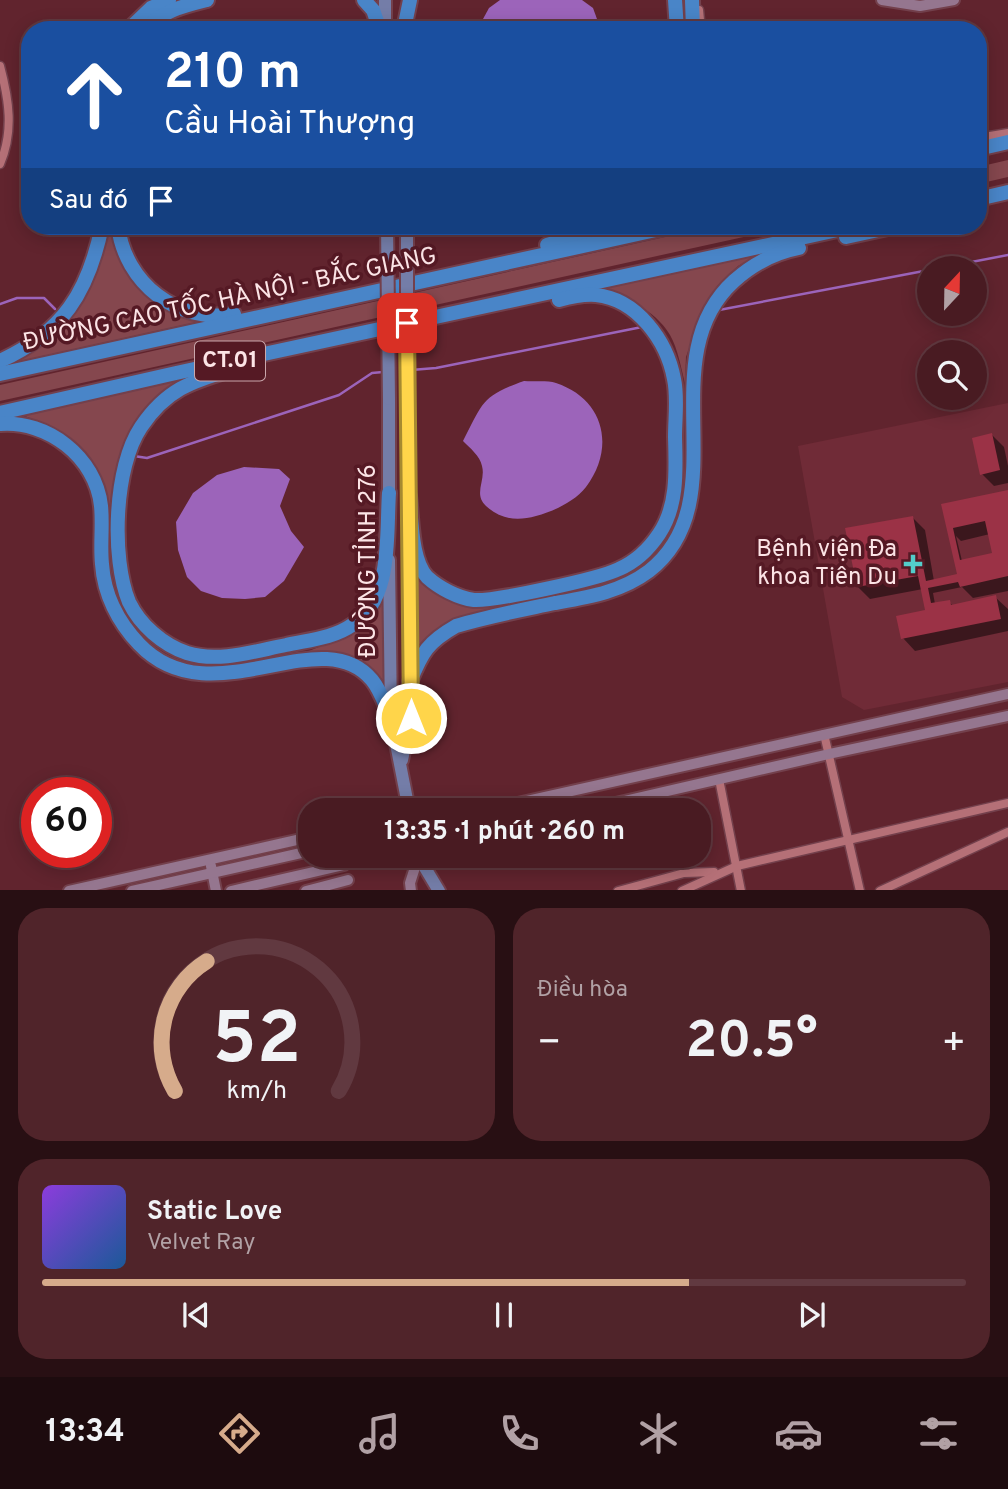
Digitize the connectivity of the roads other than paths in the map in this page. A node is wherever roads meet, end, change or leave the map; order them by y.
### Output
1 (169, 0) edge
2 (207, 0) edge
3 (364, 0) edge
4 (385, 0) edge
5 (407, 0) edge
6 (676, 0) edge
7 (692, 0) edge
8 (698, 0) edge
9 (882, 0) edge
10 (954, 0) edge
11 (137, 21) edge
12 (155, 21) edge
13 (378, 21) edge
14 (384, 21) edge
15 (405, 21) edge
16 (677, 21) edge
17 (693, 21) edge
18 (700, 21) edge
19 (0, 66) edge
20 (1008, 133) edge
21 (987, 136) edge
22 (1008, 142) edge
23 (987, 147) edge
24 (1008, 151) edge
25 (987, 156) edge
26 (0, 164) edge
27 (1008, 192) edge
28 (987, 197) edge
29 (99, 235) edge
30 (120, 235) edge
31 (387, 235) edge
32 (407, 235) edge
33 (580, 235) edge
34 (633, 235) edge
35 (814, 235) edge
36 (858, 235) edge
37 (446, 276) junction
38 (340, 299) junction
39 (460, 311) junction
40 (321, 342) junction
41 (0, 360) edge
42 (0, 374) edge
43 (0, 413) edge
44 (0, 424) edge
45 (389, 493) junction
46 (409, 496) junction
47 (410, 682) junction
48 (1008, 694) edge
49 (1008, 716) edge
50 (391, 718) junction
51 (824, 734) junction
52 (829, 754) junction
53 (401, 764) junction
54 (719, 779) junction
55 (406, 798) edge
56 (539, 798) edge
57 (637, 798) edge
58 (1008, 803) edge
59 (1008, 832) edge
60 (298, 840) edge
61 (848, 840) junction
62 (298, 854) edge
63 (210, 860) junction
64 (737, 866) junction
65 (331, 868) edge
66 (415, 868) edge
67 (425, 868) edge
68 (719, 872) junction
69 (213, 873) junction
70 (348, 880) dead end
71 (74, 890) edge
72 (136, 890) edge
73 (216, 890) edge
74 (235, 890) edge
75 (310, 890) edge
76 (411, 890) edge
77 (438, 890) edge
78 (622, 890) edge
79 (684, 890) edge
80 (741, 890) edge
81 (860, 890) edge
82 (882, 890) edge

1 - 11 highway
2 - 12 highway
3 - 13 highway
4 - 14 main road
5 - 15 highway
6 - 16 highway
7 - 17 highway
8 - 18 street
9 - 10 street
19 - 26 street
20 - 21 street
22 - 23 highway
24 - 25 highway
27 - 28 highway
29 - 41 highway
30 - 38 highway
31 - 45 main road, ĐƯỜNG TỈNH 276, bridge
32 - 46 main road, ĐƯỜNG TỈNH 276, bridge
33 - 37 highway
34 - 37 highway, ĐƯỜNG CAO TỐC HÀ NỘI - BẮC GIANG / CT.01
35 - 39 highway, CT.01
36 - 47 highway
37 - 38 highway, ĐƯỜNG CAO TỐC HÀ NỘI - BẮC GIANG / CT.01
38 - 42 highway, ĐƯỜNG CAO TỐC HÀ NỘI - BẮC GIANG / CT.01
39 - 40 highway, CT.01
39 - 46 highway
40 - 43 highway, CT.01
40 - 45 highway
44 - 50 highway
45 - 50 main road, ĐƯỜNG TỈNH 276
46 - 47 main road, ĐƯỜNG TỈNH 276
47 - 53 main road, ĐƯỜNG TỈNH 276
48 - 51 street
49 - 52 street
50 - 53 main road, ĐƯỜNG TỈNH 276
51 - 52 street
51 - 56 street
52 - 54 street
52 - 61 street
53 - 55 main road, ĐƯỜNG TỈNH 276
54 - 57 street
54 - 64 street
58 - 61 street
59 - 82 street
60 - 63 street
61 - 64 street
61 - 81 street
62 - 69 street
63 - 69 street
63 - 71 street
64 - 68 street
64 - 80 street
65 - 74 street
66 - 76 street
67 - 77 main road
68 - 78 street
68 - 79 street
69 - 72 street
69 - 73 street
70 - 75 street

